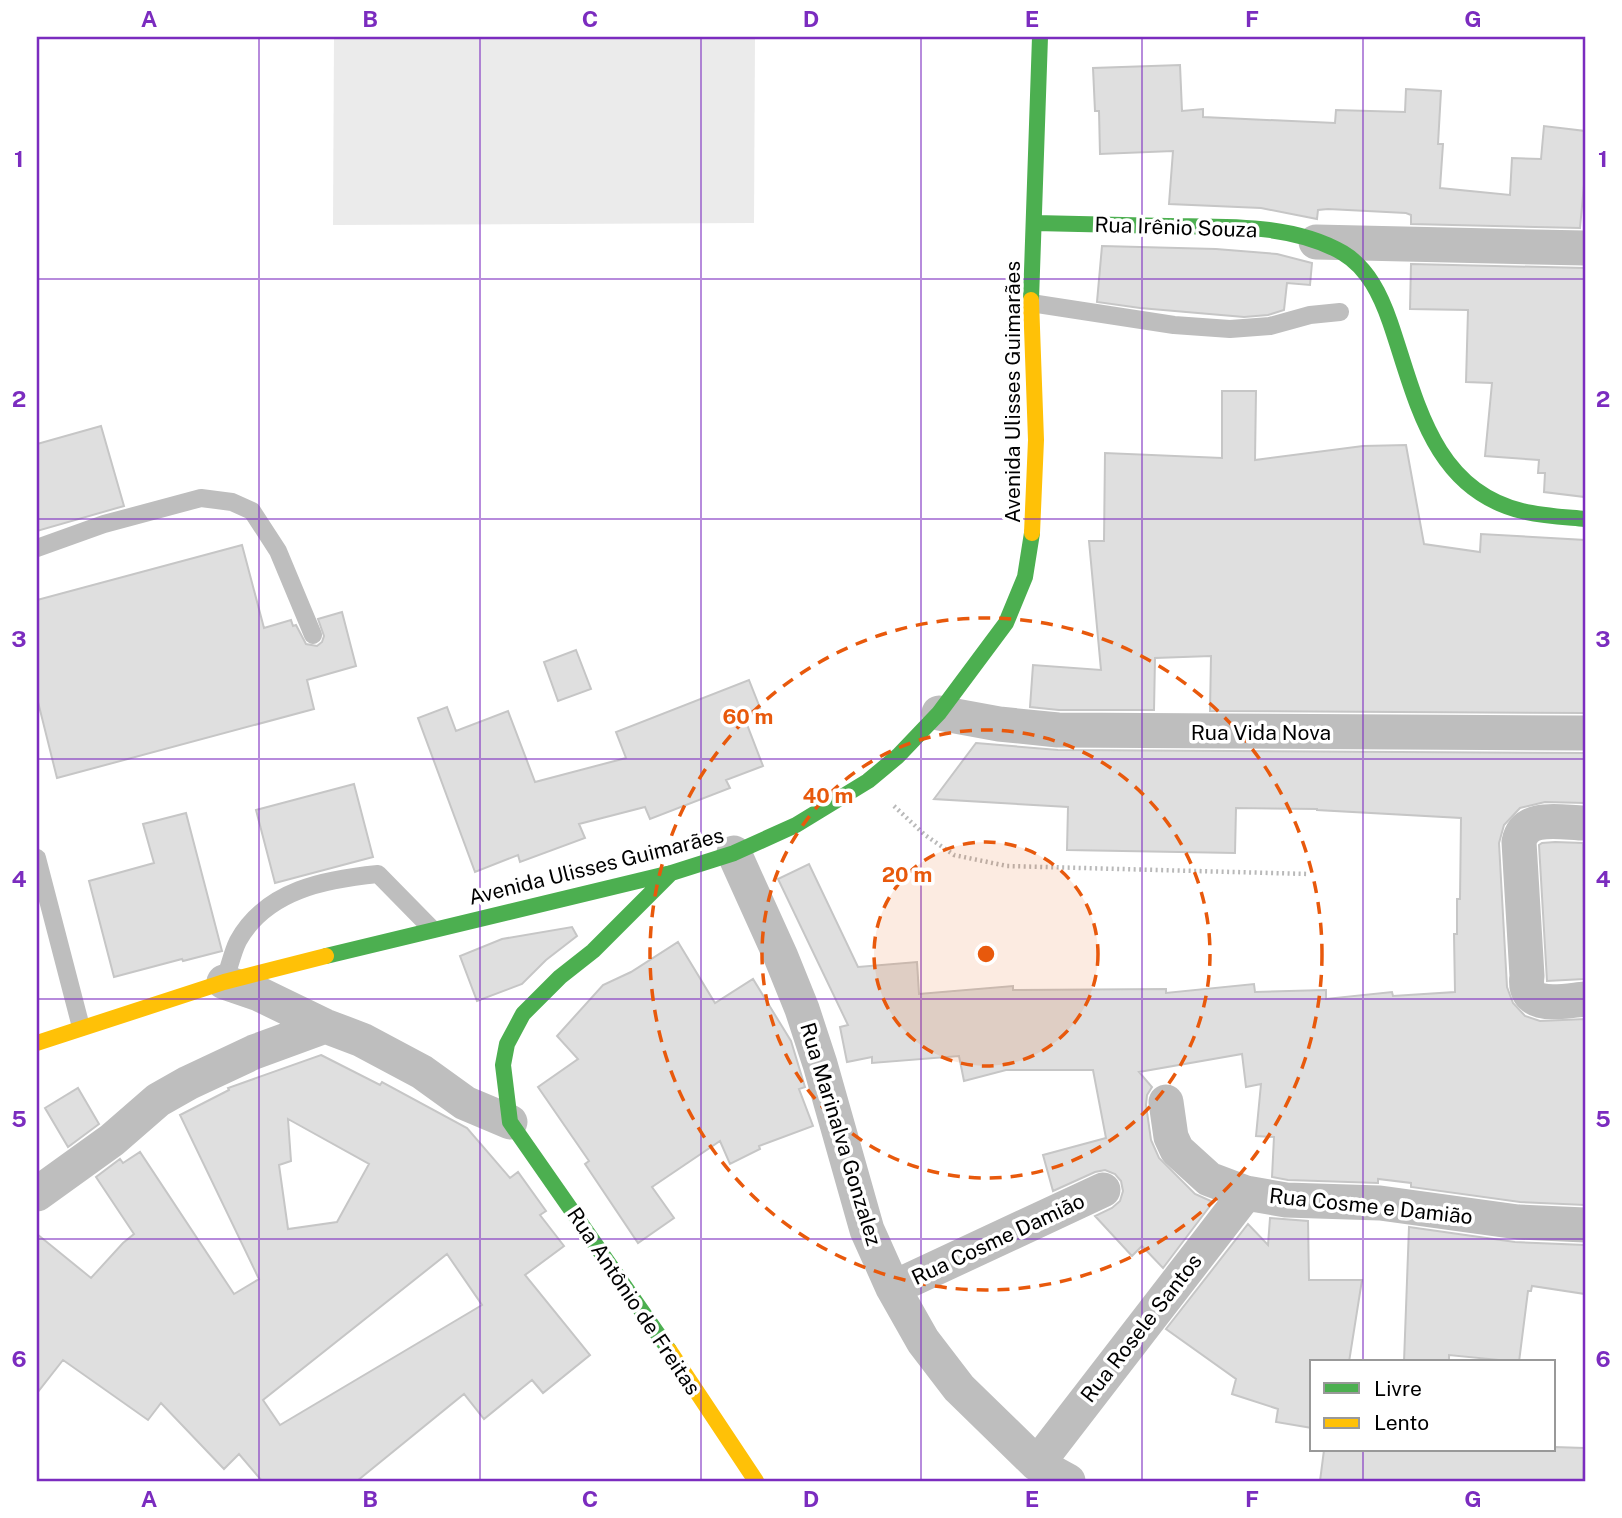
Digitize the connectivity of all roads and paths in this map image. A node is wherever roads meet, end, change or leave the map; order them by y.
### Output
1 (1040, 37) edge
2 (1035, 223) junction
3 (1316, 242) junction
4 (1585, 248) edge
5 (1031, 303) junction
6 (1340, 312) dead end
7 (1585, 519) edge
8 (37, 548) edge
9 (313, 635) dead end
10 (939, 713) junction
11 (1585, 733) edge
12 (868, 781) junction
13 (1585, 823) edge
14 (734, 853) junction
15 (37, 858) edge
16 (671, 873) junction
17 (1309, 874) dead end
18 (432, 929) junction
19 (224, 982) junction
20 (1585, 999) edge
21 (325, 1026) junction
22 (81, 1027) junction
23 (37, 1043) edge
24 (1166, 1102) dead end
25 (510, 1122) junction
26 (1102, 1190) dead end
27 (1246, 1193) junction
28 (37, 1194) edge
29 (1585, 1225) edge
30 (893, 1288) junction
31 (1037, 1464) junction
32 (756, 1481) edge
33 (1068, 1481) edge

1 - 2 main road, Avenida Ulisses Guimarães
2 - 3 main road, Rua Irênio Souza
2 - 5 main road, Avenida Ulisses Guimarães
3 - 4 street, Rua Irênio Souza
3 - 7 main road, Rua Irênio Souza
5 - 6 lane
5 - 10 main road, Avenida Ulisses Guimarães
8 - 9 lane
10 - 11 street, Rua Vida Nova
10 - 12 main road, Avenida Ulisses Guimarães
12 - 14 main road, Avenida Ulisses Guimarães
12 - 17 path
13 - 20 street
14 - 16 main road, Avenida Ulisses Guimarães
14 - 30 street, Rua Marinalva Gonzalez
15 - 22 lane
16 - 18 main road, Avenida Ulisses Guimarães
16 - 25 main road, Rua Antônio de Freitas
18 - 19 main road, Avenida Ulisses Guimarães
18 - 19 lane
19 - 21 street
19 - 22 main road, Avenida Ulisses Guimarães
21 - 25 street
21 - 28 street
22 - 23 main road, Avenida Ulisses Guimarães
24 - 27 street, Rua Cosme e Damião
25 - 32 main road, Rua Antônio de Freitas
26 - 30 street, Rua Cosme Damião
27 - 29 street, Rua Cosme e Damião
27 - 31 street, Rua Rosele Santos
30 - 31 street, Rua Marinalva Gonzalez
31 - 33 street, Rua Marinalva Gonzalez

